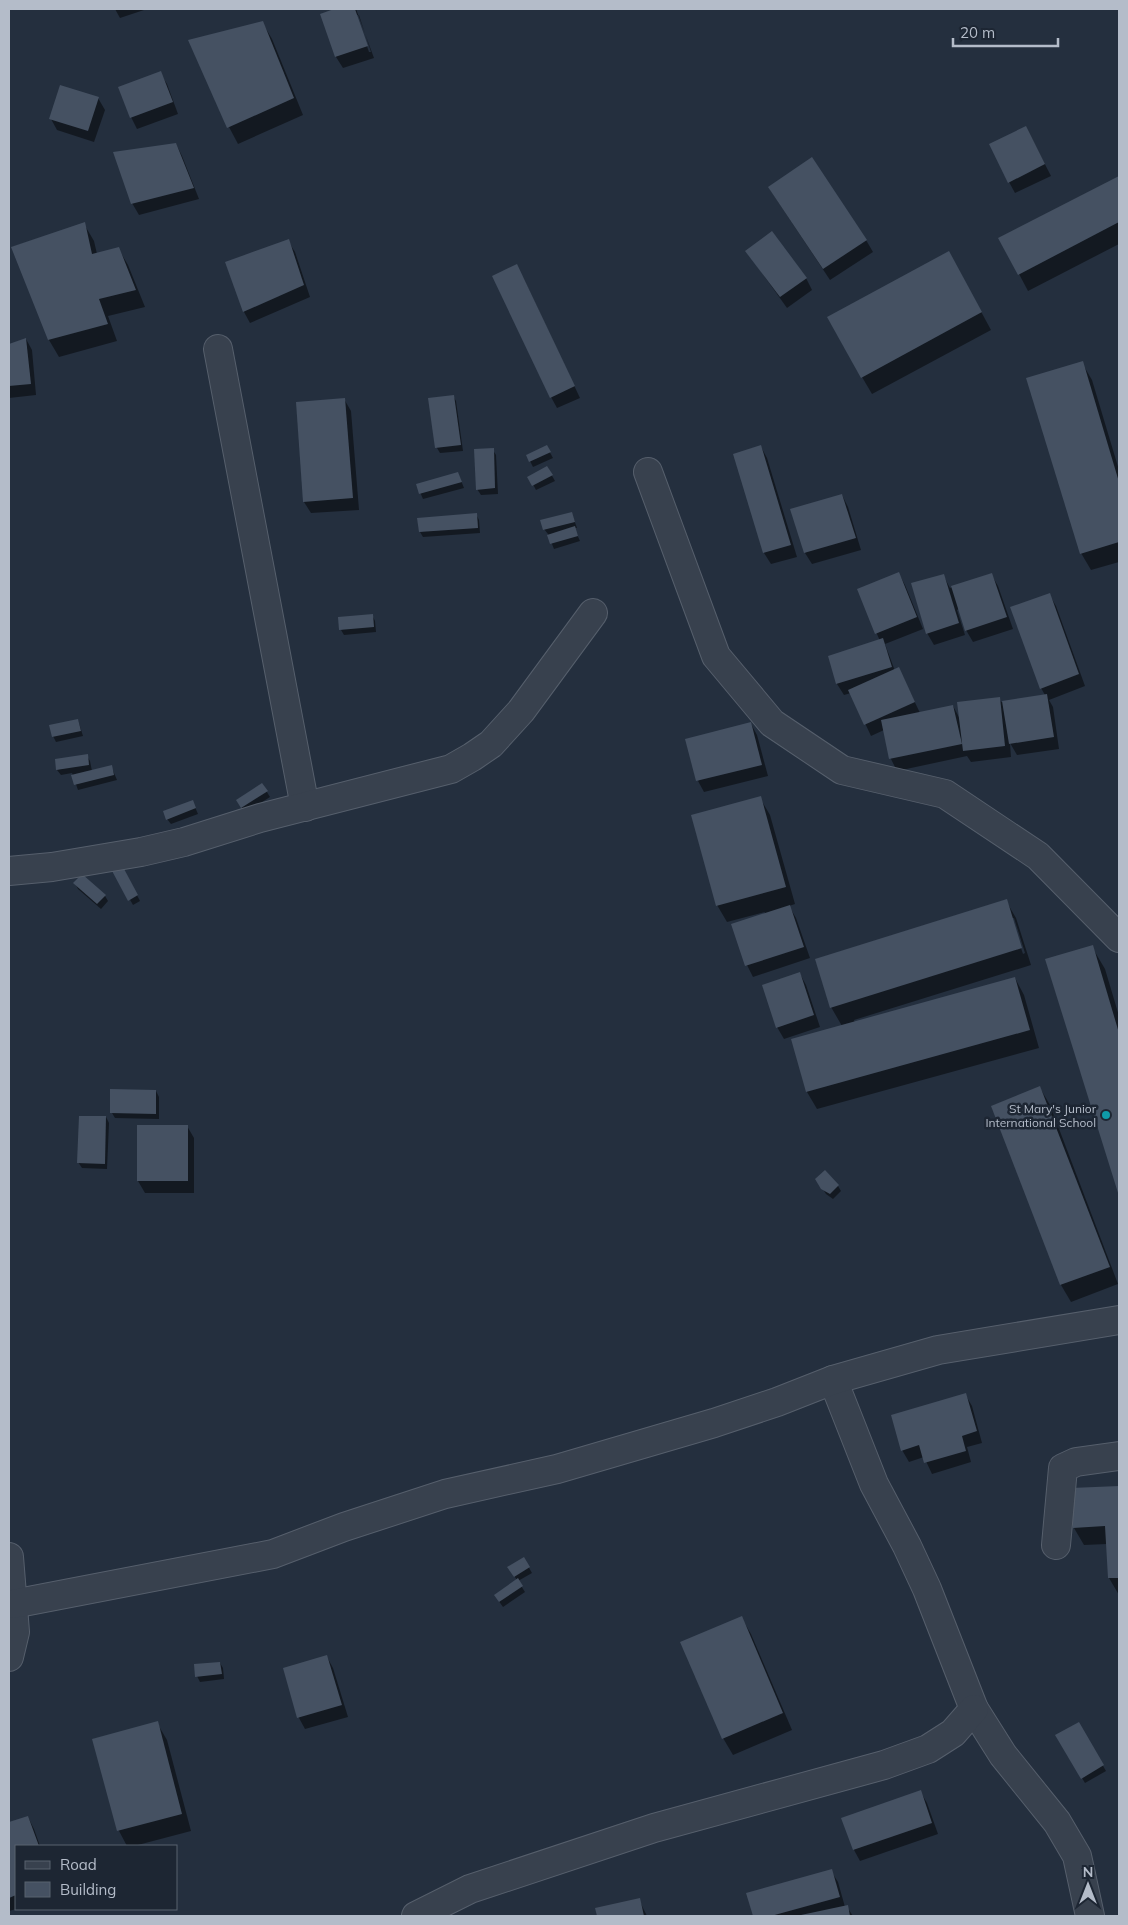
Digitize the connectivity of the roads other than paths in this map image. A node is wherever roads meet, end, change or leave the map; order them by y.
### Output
1 (218, 349) dead end
2 (648, 472) dead end
3 (593, 613) dead end
4 (305, 807) junction
5 (9, 871) edge
6 (1119, 938) edge
7 (1119, 1320) edge
8 (833, 1380) junction
9 (1119, 1456) edge
10 (1056, 1545) dead end
11 (9, 1557) edge
12 (13, 1604) junction
13 (9, 1657) edge
14 (974, 1710) junction
15 (416, 1916) edge
16 (1090, 1916) edge

1 - 4 street
2 - 6 street
3 - 4 street
4 - 5 street
7 - 8 street
8 - 12 street
8 - 14 street
9 - 10 street
11 - 12 street
12 - 13 street
14 - 15 street
14 - 16 street

